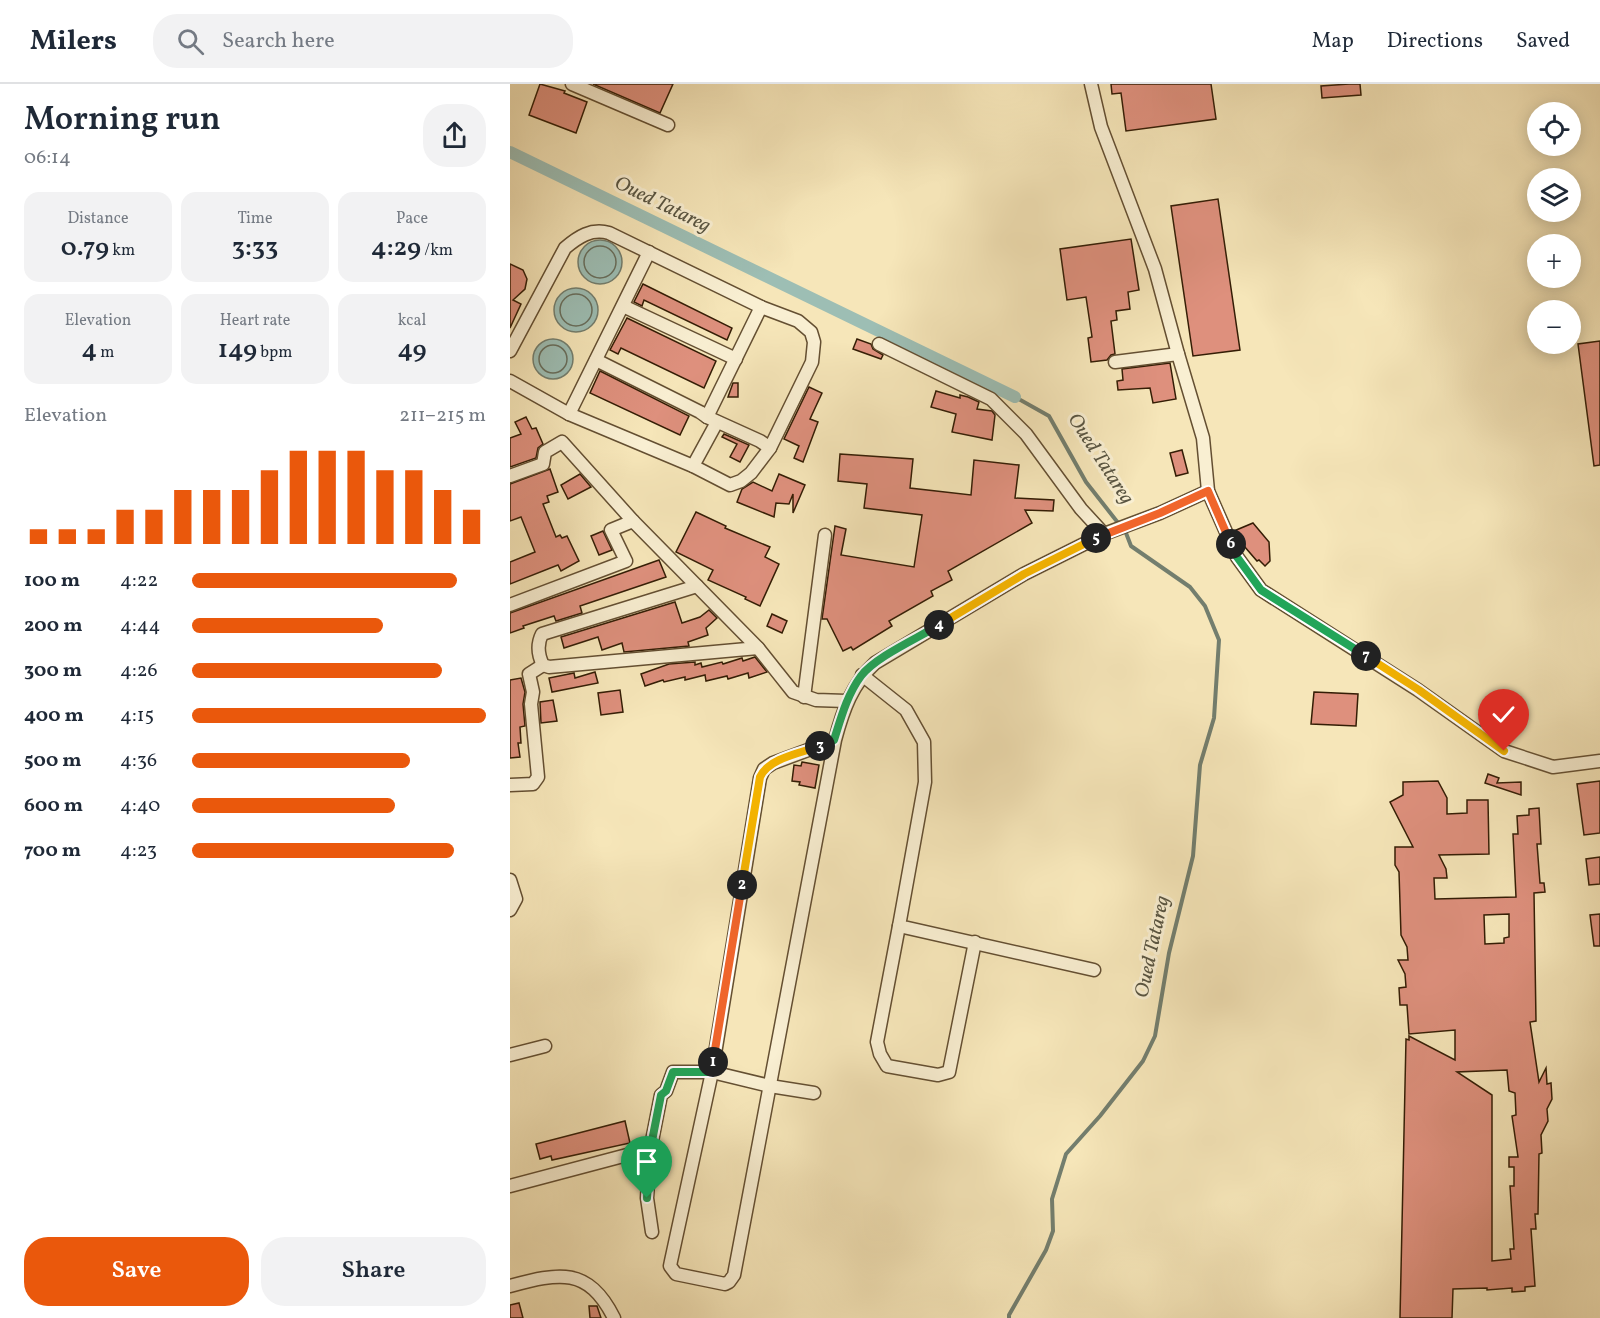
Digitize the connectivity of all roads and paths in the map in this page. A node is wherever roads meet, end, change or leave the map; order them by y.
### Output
1 (572, 84) edge
2 (1091, 84) edge
3 (668, 125) dead end
4 (649, 252) junction
5 (623, 306) junction
6 (762, 307) junction
7 (879, 344) dead end
8 (510, 351) edge
9 (1178, 354) junction
10 (736, 359) junction
11 (596, 360) junction
12 (1115, 362) dead end
13 (510, 381) edge
14 (569, 414) junction
15 (712, 419) junction
16 (770, 448) junction
17 (693, 466) junction
18 (510, 476) edge
19 (1208, 491) junction
20 (633, 521) junction
21 (1104, 534) junction
22 (825, 535) dead end
23 (697, 586) junction
24 (510, 605) edge
25 (758, 648) junction
26 (543, 665) junction
27 (862, 675) junction
28 (804, 697) junction
29 (846, 701) junction
30 (834, 740) junction
31 (1600, 761) edge
32 (510, 785) edge
33 (510, 880) edge
34 (510, 910) edge
35 (899, 926) junction
36 (975, 942) junction
37 (1094, 970) dead end
38 (545, 1046) dead end
39 (510, 1055) edge
40 (711, 1072) junction
41 (770, 1086) junction
42 (813, 1093) dead end
43 (650, 1151) junction
44 (510, 1186) edge
45 (652, 1232) dead end
46 (510, 1286) edge
47 (614, 1318) edge

1 - 3 street
2 - 9 street
4 - 5 street
4 - 6 street
4 - 8 street
5 - 10 street
5 - 11 street
6 - 10 street
6 - 16 street
7 - 21 street
9 - 12 street
9 - 19 street
10 - 15 street
11 - 14 street
11 - 15 street
13 - 14 street
14 - 17 street
15 - 16 street
15 - 17 street
16 - 17 street
18 - 20 street
19 - 21 street
19 - 31 street
20 - 23 street
20 - 24 street
21 - 27 street
22 - 28 street
23 - 25 street
23 - 26 street
25 - 26 street
25 - 28 street
26 - 32 street
27 - 29 street
27 - 35 street
28 - 29 street
29 - 30 street
30 - 40 street
30 - 41 street
33 - 34 street
35 - 36 street
35 - 36 street
36 - 37 street
38 - 39 street
40 - 41 street
40 - 41 street
40 - 43 street
41 - 42 street
43 - 44 street
43 - 45 street
46 - 47 street

